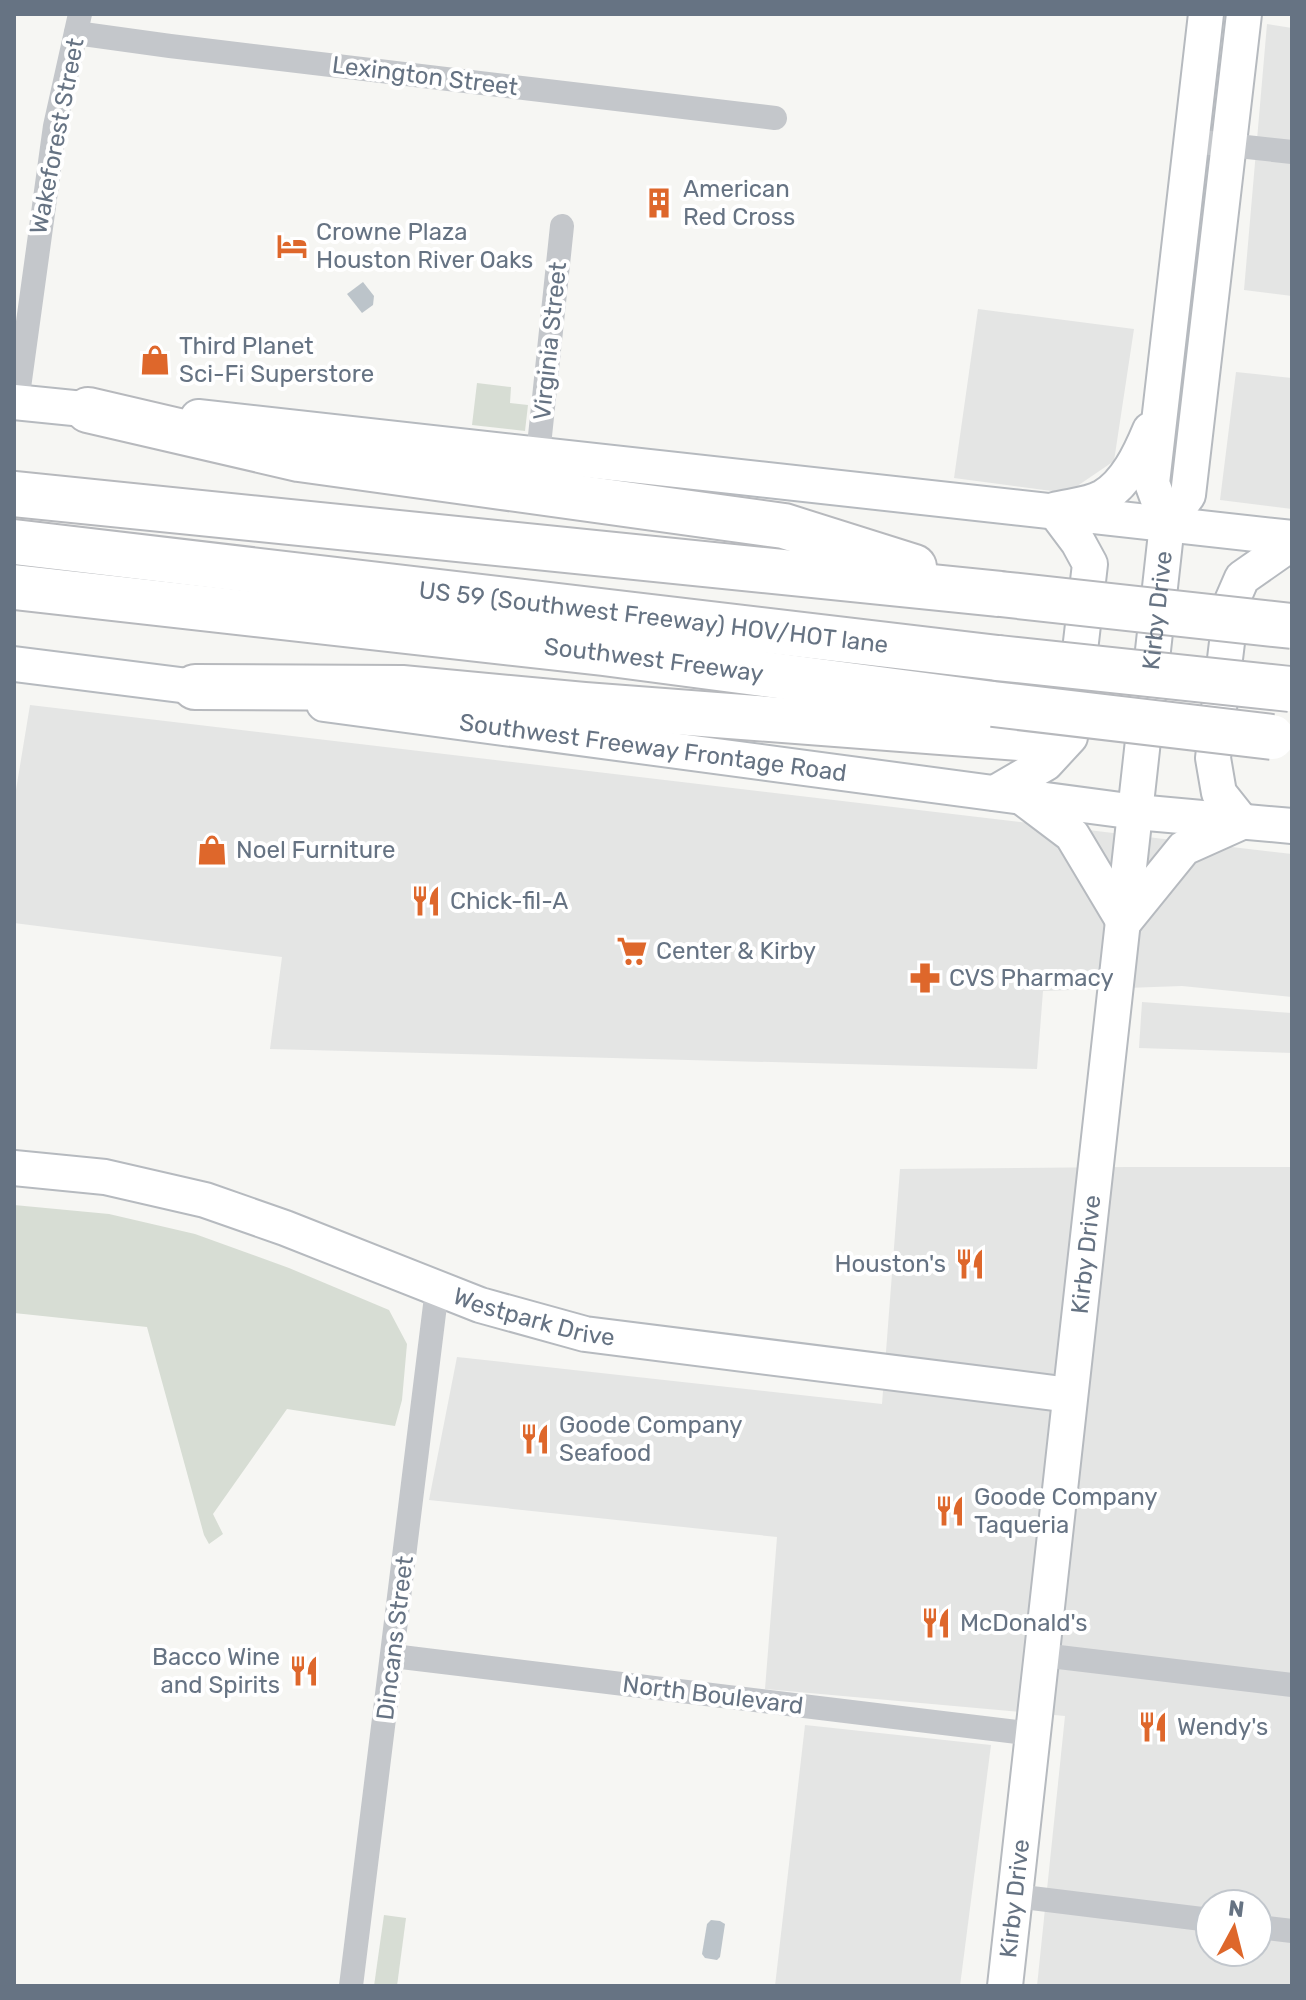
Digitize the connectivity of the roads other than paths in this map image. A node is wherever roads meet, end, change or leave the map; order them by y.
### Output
1 (1206, 14) edge
2 (1244, 14) edge
3 (78, 23) edge
4 (775, 118) dead end
5 (1192, 141) junction
6 (1228, 145) junction
7 (1292, 152) edge
8 (562, 226) dead end
9 (1163, 400) junction
10 (15, 402) edge
11 (88, 410) junction
12 (538, 455) junction
13 (14, 494) edge
14 (1054, 510) junction
15 (1167, 524) junction
16 (1292, 541) edge
17 (14, 542) edge
18 (14, 587) edge
19 (1000, 594) junction
20 (1292, 626) edge
21 (14, 664) edge
22 (195, 687) junction
23 (1291, 689) edge
24 (993, 720) junction
25 (1290, 739) edge
26 (1007, 794) junction
27 (1136, 812) junction
28 (1242, 822) junction
29 (1292, 826) edge
30 (1124, 922) junction
31 (14, 1168) edge
32 (437, 1289) junction
33 (1070, 1395) junction
34 (1042, 1655) junction
35 (393, 1656) junction
36 (1292, 1685) edge
37 (1033, 1734) junction
38 (1015, 1896) junction
39 (1194, 1918) edge
40 (351, 1986) edge
41 (1005, 1986) edge

1 - 5 main road, Kirby Drive
2 - 6 main road, Kirby Drive
3 - 4 street, Lexington Street
3 - 10 street, Wakeforest Street
5 - 6 street
5 - 9 main road, Kirby Drive
6 - 7 street
6 - 15 main road, Kirby Drive
8 - 12 street, Virginia Street
9 - 14 main road
9 - 15 main road, Kirby Drive
10 - 11 main road
11 - 12 main road
11 - 19 highway
12 - 14 main road
13 - 19 highway
14 - 15 main road
14 - 26 main road
15 - 16 main road
15 - 27 main road, Kirby Drive
16 - 28 main road
17 - 23 highway, US 59 (Southwest Freeway) HOV/HOT lane, bridge
18 - 24 highway, Southwest Freeway
19 - 20 highway, bridge
21 - 22 main road, Southwest Freeway Frontage Road
22 - 24 highway
22 - 26 main road, Southwest Freeway Frontage Road
24 - 25 highway, Southwest Freeway, bridge
26 - 27 main road, Southwest Freeway Frontage Road
26 - 30 main road
27 - 28 main road, Southwest Freeway Frontage Road
27 - 30 main road, Kirby Drive
28 - 29 main road, Southwest Freeway Frontage Road
28 - 30 main road
30 - 33 main road, Kirby Drive
31 - 32 main road, Westpark Drive
32 - 33 main road, Westpark Drive
32 - 35 street, Dincans Street
33 - 34 main road, Kirby Drive
34 - 36 street
34 - 37 main road, Kirby Drive
35 - 37 street, North Boulevard
35 - 40 street, Dincans Street
37 - 38 main road, Kirby Drive
38 - 39 street
38 - 41 main road, Kirby Drive

